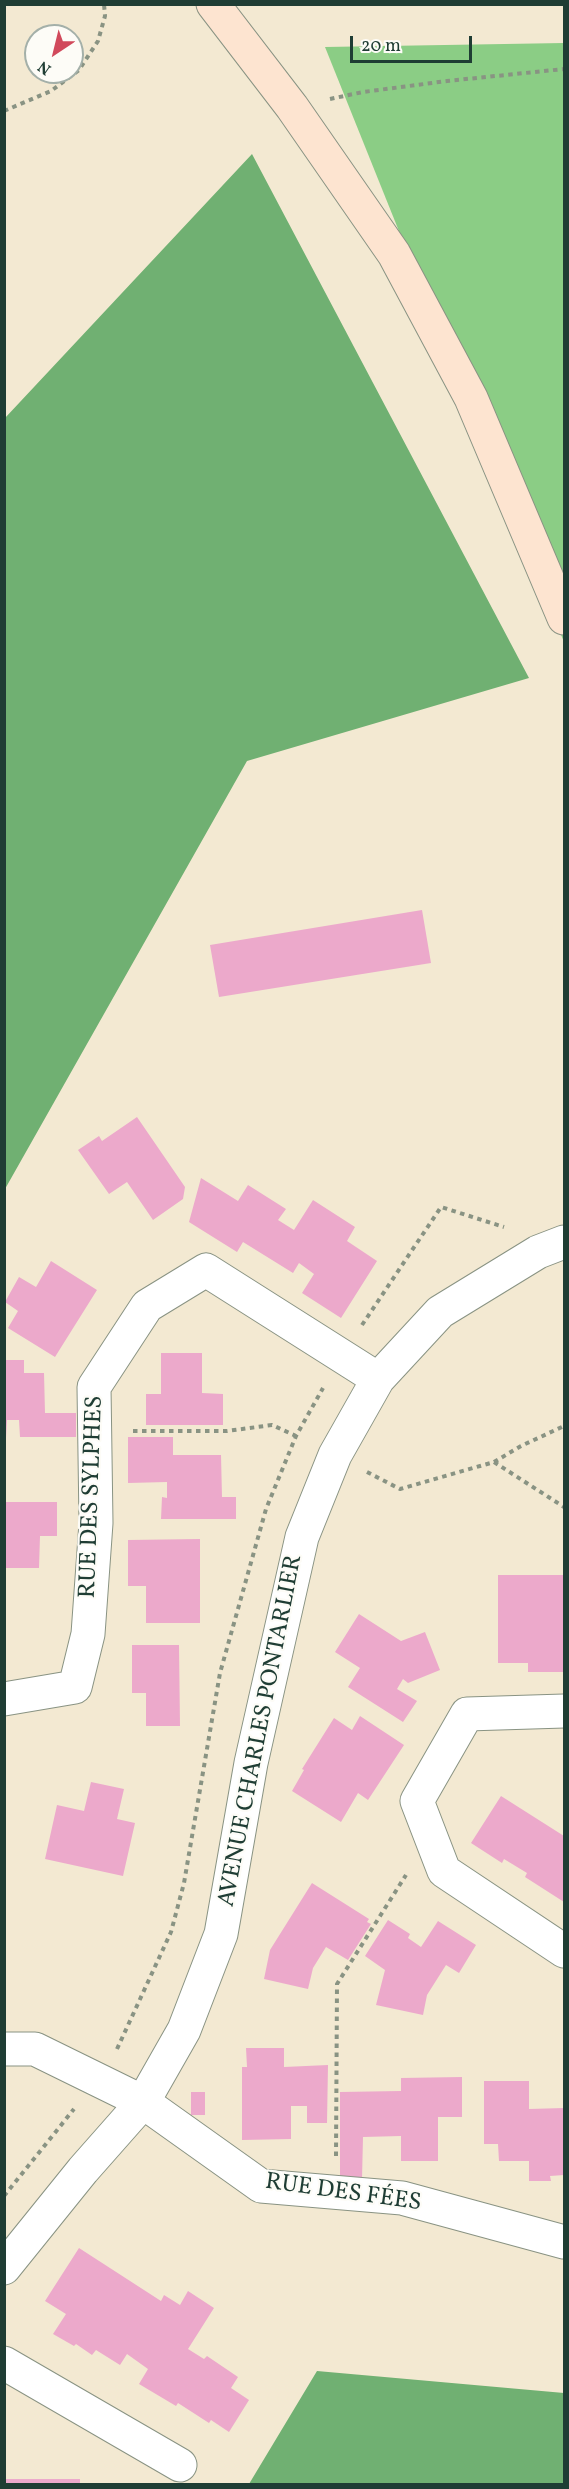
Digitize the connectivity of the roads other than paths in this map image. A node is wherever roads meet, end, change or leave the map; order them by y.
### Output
1 (213, 4) edge
2 (564, 618) edge
3 (564, 1242) edge
4 (378, 1379) junction
5 (4, 1699) edge
6 (564, 1711) edge
7 (564, 1951) edge
8 (4, 2049) edge
9 (143, 2102) junction
10 (564, 2242) edge
11 (4, 2268) edge
12 (4, 2363) edge
13 (180, 2465) dead end

1 - 2 street
3 - 4 street, AVENUE CHARLES PONTARLIER
4 - 5 street, RUE DES SYLPHES
4 - 9 street, AVENUE CHARLES PONTARLIER
6 - 7 street
8 - 9 street, RUE DES FÉES
9 - 10 street, RUE DES FÉES
9 - 11 street, AVENUE CHARLES PONTARLIER
12 - 13 street

